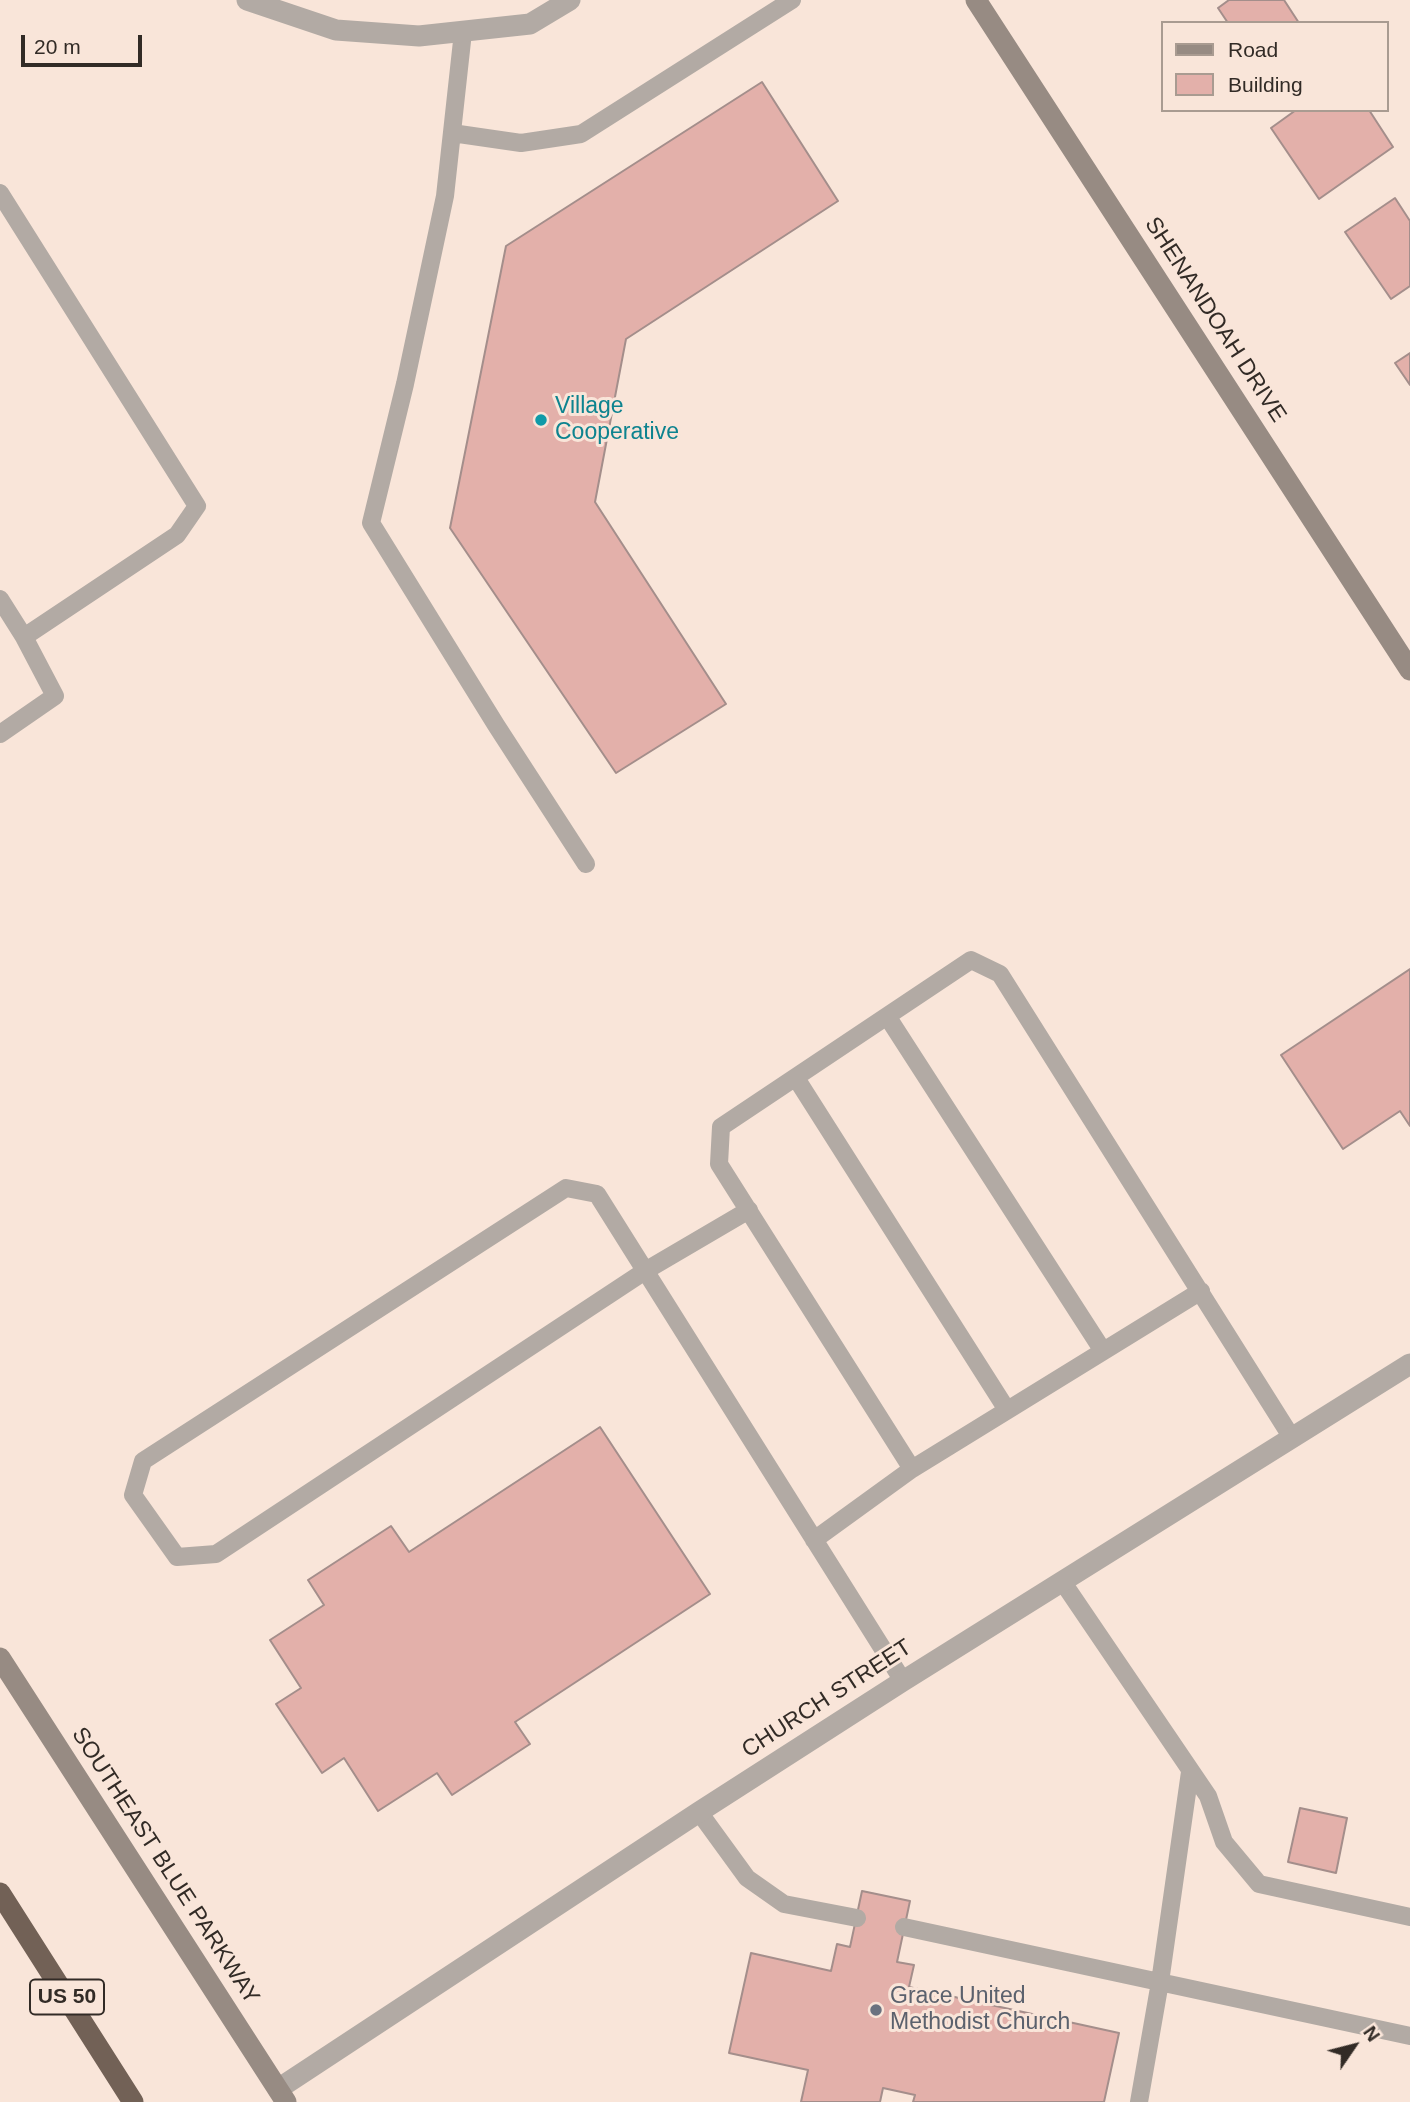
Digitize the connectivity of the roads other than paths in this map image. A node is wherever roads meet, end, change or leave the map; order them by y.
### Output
1 (247, 0) edge
2 (570, 0) edge
3 (792, 0) edge
4 (976, 0) edge
5 (463, 32) junction
6 (452, 133) junction
7 (0, 193) edge
8 (0, 599) edge
9 (24, 637) junction
10 (1410, 670) edge
11 (0, 733) edge
12 (586, 864) dead end
13 (887, 1016) junction
14 (796, 1078) junction
15 (749, 1210) junction
16 (645, 1271) junction
17 (1201, 1291) junction
18 (1103, 1351) junction
19 (1410, 1364) edge
20 (1007, 1409) junction
21 (1292, 1438) junction
22 (912, 1469) junction
23 (814, 1540) junction
24 (1062, 1581) junction
25 (0, 1658) edge
26 (903, 1681) junction
27 (1190, 1772) junction
28 (699, 1812) junction
29 (0, 1893) edge
30 (1410, 1917) edge
31 (857, 1918) dead end
32 (904, 1927) dead end
33 (1160, 1982) junction
34 (1410, 2036) edge
35 (282, 2096) edge
36 (134, 2102) edge
37 (1139, 2102) edge

1 - 5 street
2 - 5 street
3 - 6 lane
4 - 10 street, SHENANDOAH DRIVE
5 - 6 lane
6 - 12 lane
7 - 9 lane
8 - 9 lane
9 - 11 lane
13 - 14 lane
13 - 17 lane
13 - 18 lane
14 - 15 lane
14 - 20 lane
15 - 16 lane
15 - 22 lane
16 - 16 lane
16 - 23 lane
17 - 18 lane
17 - 21 lane
18 - 20 lane
19 - 21 street, CHURCH STREET
20 - 22 lane
21 - 24 street, CHURCH STREET
22 - 23 lane
23 - 26 lane
24 - 26 street, CHURCH STREET
24 - 27 lane
25 - 35 street, SOUTHEAST BLUE PARKWAY
26 - 28 street, CHURCH STREET
27 - 30 lane
27 - 33 lane
28 - 31 lane
28 - 35 street, CHURCH STREET
29 - 36 highway, US 50
32 - 33 lane
33 - 34 lane
33 - 37 lane

